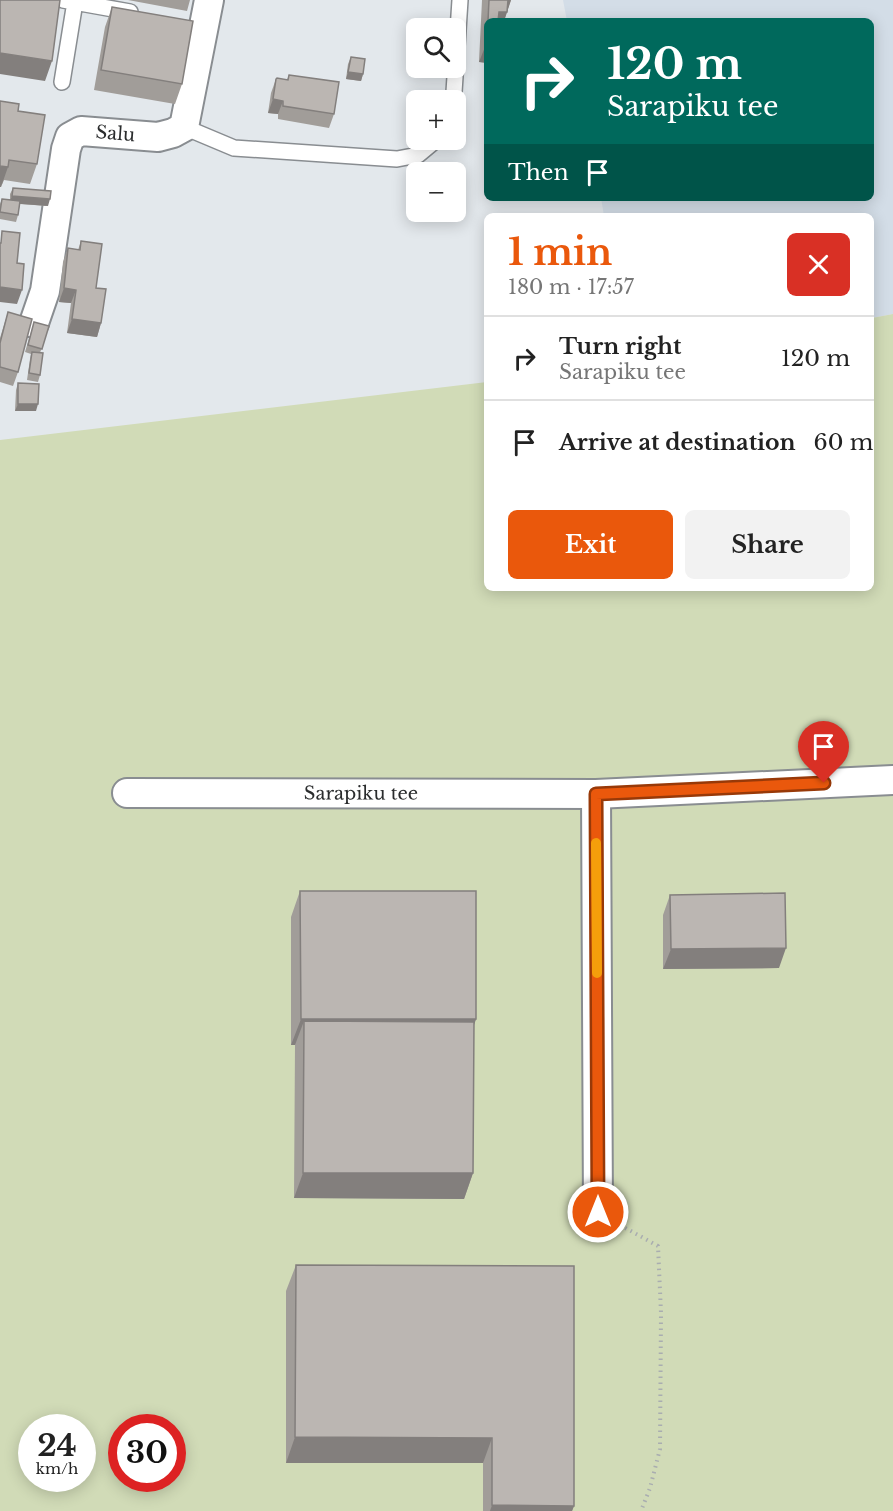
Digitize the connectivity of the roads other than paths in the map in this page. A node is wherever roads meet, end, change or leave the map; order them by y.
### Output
1 (460, 0) edge
2 (69, 1) edge
3 (145, 14) edge
4 (202, 16) edge
5 (62, 81) dead end
6 (454, 90) edge
7 (184, 127) junction
8 (424, 150) edge
9 (34, 323) edge
10 (893, 780) edge
11 (127, 793) dead end
12 (596, 794) junction
13 (598, 1212) road end

1 - 6 lane
2 - 3 lane
2 - 5 lane
4 - 7 street
7 - 8 lane
7 - 9 street, Salu
10 - 12 street, Sarapiku tee
11 - 12 street, Sarapiku tee
12 - 13 street

